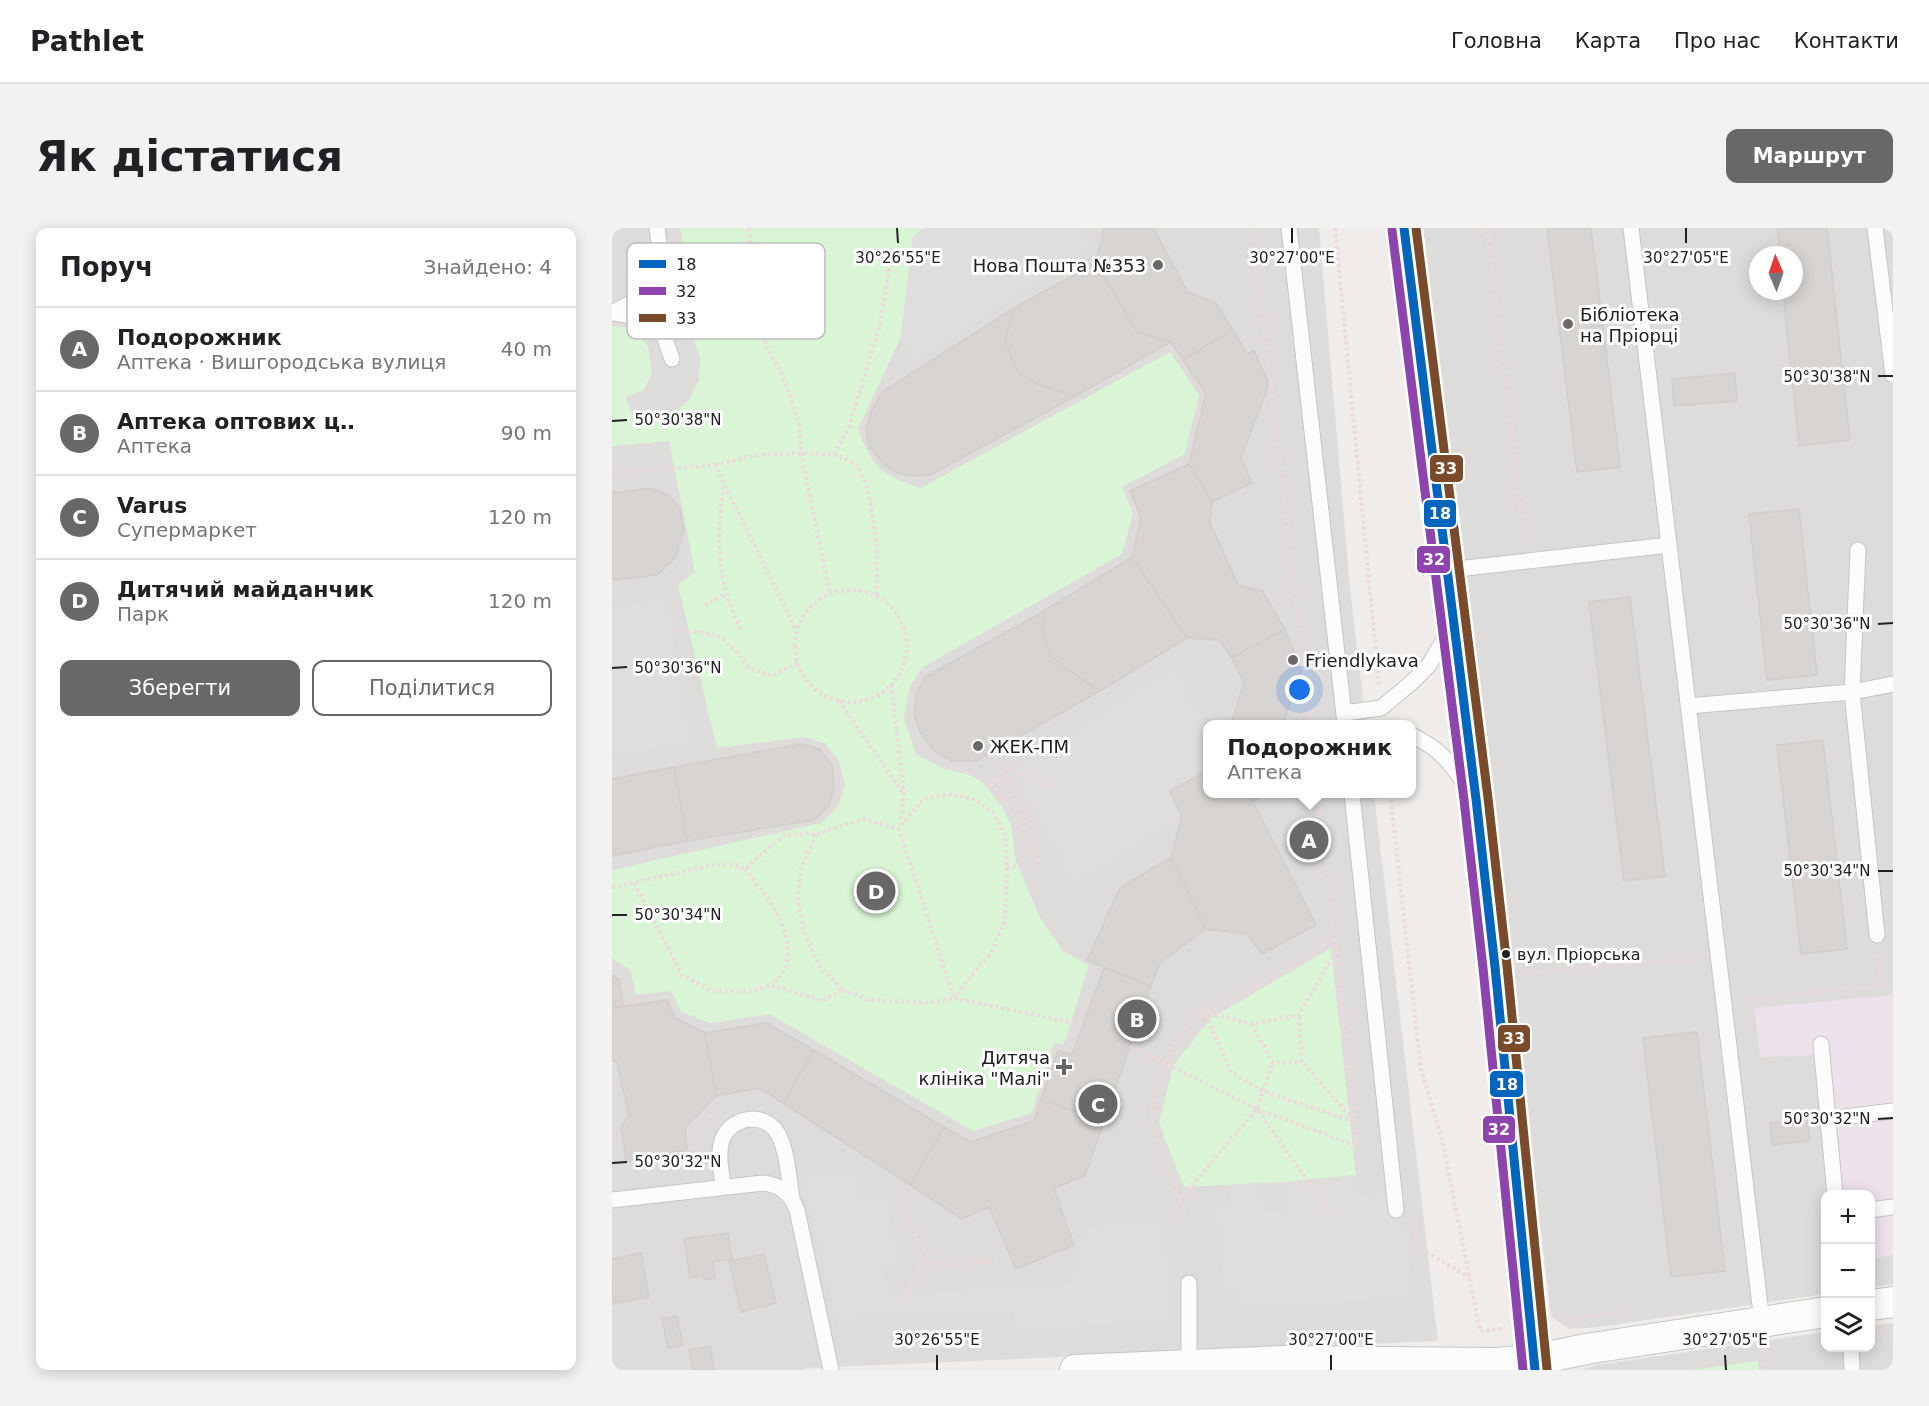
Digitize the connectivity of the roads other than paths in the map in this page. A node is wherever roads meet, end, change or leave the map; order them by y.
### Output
1 (657, 228) edge
2 (1289, 228) edge
3 (1404, 228) edge
4 (1631, 228) edge
5 (1875, 228) edge
6 (659, 243) edge
7 (627, 305) edge
8 (613, 313) edge
9 (665, 339) edge
10 (672, 359) dead end
11 (1893, 375) edge
12 (1669, 545) junction
13 (1858, 550) dead end
14 (1448, 570) junction
15 (1455, 621) junction
16 (1893, 684) edge
17 (1852, 692) junction
18 (1688, 706) junction
19 (1345, 719) edge
20 (1416, 738) edge
21 (1352, 798) edge
22 (1476, 799) junction
23 (1877, 935) road end
24 (1821, 1044) dead end
25 (1893, 1111) edge
26 (1828, 1119) junction
27 (723, 1187) junction
28 (1835, 1190) edge
29 (792, 1198) junction
30 (612, 1200) edge
31 (1893, 1207) edge
32 (1875, 1209) edge
33 (1396, 1210) dead end
34 (1189, 1283) dead end
35 (1893, 1302) edge
36 (1875, 1304) edge
37 (1821, 1313) edge
38 (1762, 1322) junction
39 (1851, 1352) edge
40 (1189, 1365) junction
41 (1534, 1365) edge
42 (1282, 1366) edge
43 (831, 1370) edge
44 (1075, 1370) edge
45 (1852, 1370) edge

1 - 6 lane
2 - 19 lane
3 - 14 main road
4 - 12 lane
5 - 11 lane
7 - 8 lane
9 - 10 lane
12 - 14 lane
12 - 18 lane
13 - 17 lane
14 - 15 main road
15 - 19 lane
15 - 22 main road
16 - 17 lane
17 - 18 lane
17 - 23 lane
18 - 38 lane
20 - 22 lane
21 - 33 lane
22 - 41 main road
24 - 26 lane
25 - 26 lane
26 - 28 lane
27 - 29 lane
27 - 29 lane
27 - 30 lane
29 - 43 lane
31 - 32 lane
34 - 40 lane
35 - 36 street
37 - 38 street
38 - 41 street
39 - 45 lane
40 - 42 street
40 - 44 street
41 - 42 street

